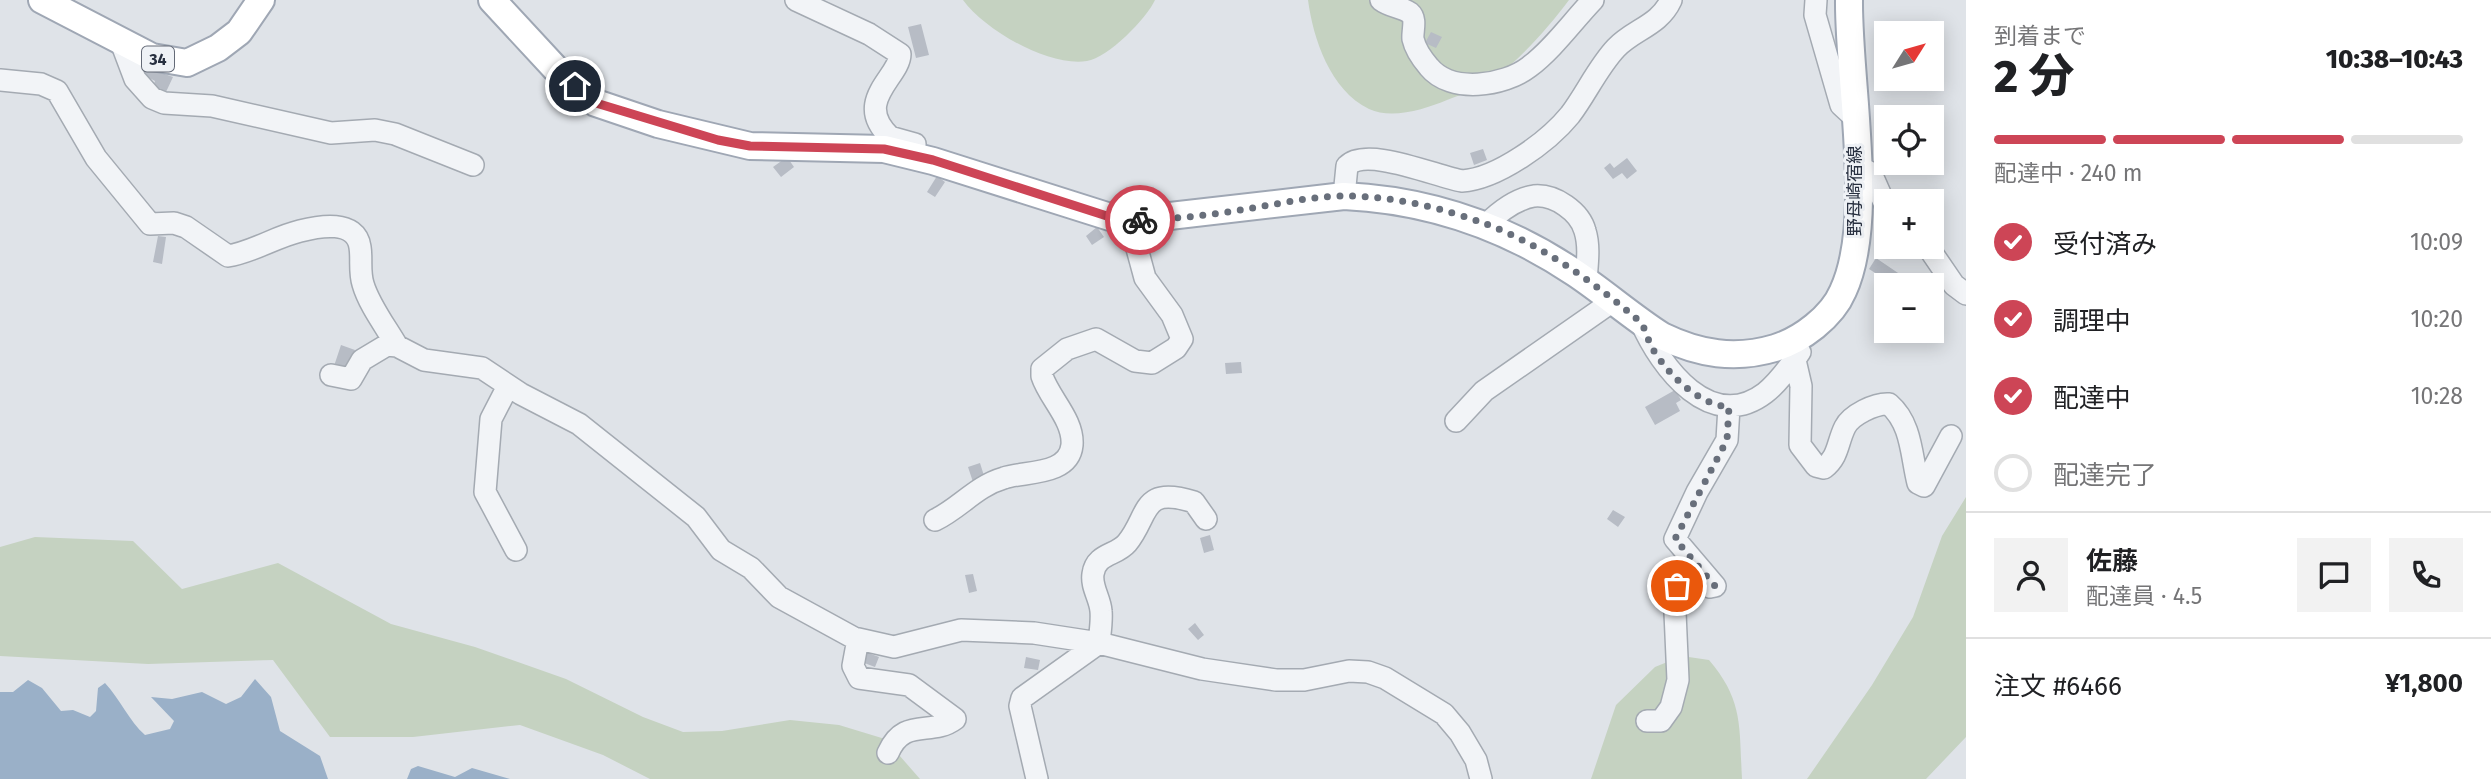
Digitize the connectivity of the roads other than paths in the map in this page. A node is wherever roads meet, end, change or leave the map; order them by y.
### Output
1 (42, 0) edge
2 (261, 0) edge
3 (492, 0) edge
4 (796, 0) edge
5 (1381, 0) edge
6 (1593, 0) edge
7 (1671, 0) edge
8 (1816, 0) edge
9 (1849, 0) edge
10 (121, 42) junction
11 (0, 80) edge
12 (1854, 117) junction
13 (925, 159) junction
14 (472, 165) dead end
15 (1857, 166) junction
16 (1878, 189) edge
17 (1344, 196) junction
18 (1129, 219) junction
19 (1487, 224) junction
20 (1936, 259) edge
21 (1586, 281) junction
22 (1966, 294) edge
23 (1614, 301) junction
24 (1641, 322) junction
25 (1804, 333) junction
26 (397, 346) junction
27 (1795, 359) junction
28 (331, 375) dead end
29 (508, 386) junction
30 (1729, 407) junction
31 (1456, 421) dead end
32 (1951, 436) dead end
33 (1206, 519) dead end
34 (935, 520) dead end
35 (516, 550) dead end
36 (858, 639) junction
37 (1099, 643) junction
38 (1647, 721) dead end
39 (888, 753) dead end
40 (1037, 779) edge
41 (1482, 779) edge

1 - 10 main road, 34
2 - 10 main road, 34
3 - 13 main road, 野母崎宿線
4 - 13 street
5 - 6 street
7 - 17 street
8 - 12 street
9 - 12 main road, 野母崎宿線
10 - 14 street
11 - 26 street
12 - 15 main road, 野母崎宿線
13 - 18 main road, 野母崎宿線
15 - 16 street
15 - 25 main road, 野母崎宿線
17 - 18 main road, 野母崎宿線
17 - 19 main road, 野母崎宿線
18 - 34 street
19 - 21 main road, 野母崎宿線
19 - 21 street
20 - 22 street
21 - 23 main road, 野母崎宿線
23 - 24 main road, 野母崎宿線
23 - 31 street
24 - 25 main road, 野母崎宿線
24 - 30 street
25 - 27 street
26 - 28 street
26 - 29 street
27 - 30 street
27 - 32 street
29 - 35 street
29 - 36 street
30 - 38 street
33 - 37 street
36 - 37 street
36 - 39 street
37 - 40 street
37 - 41 street

